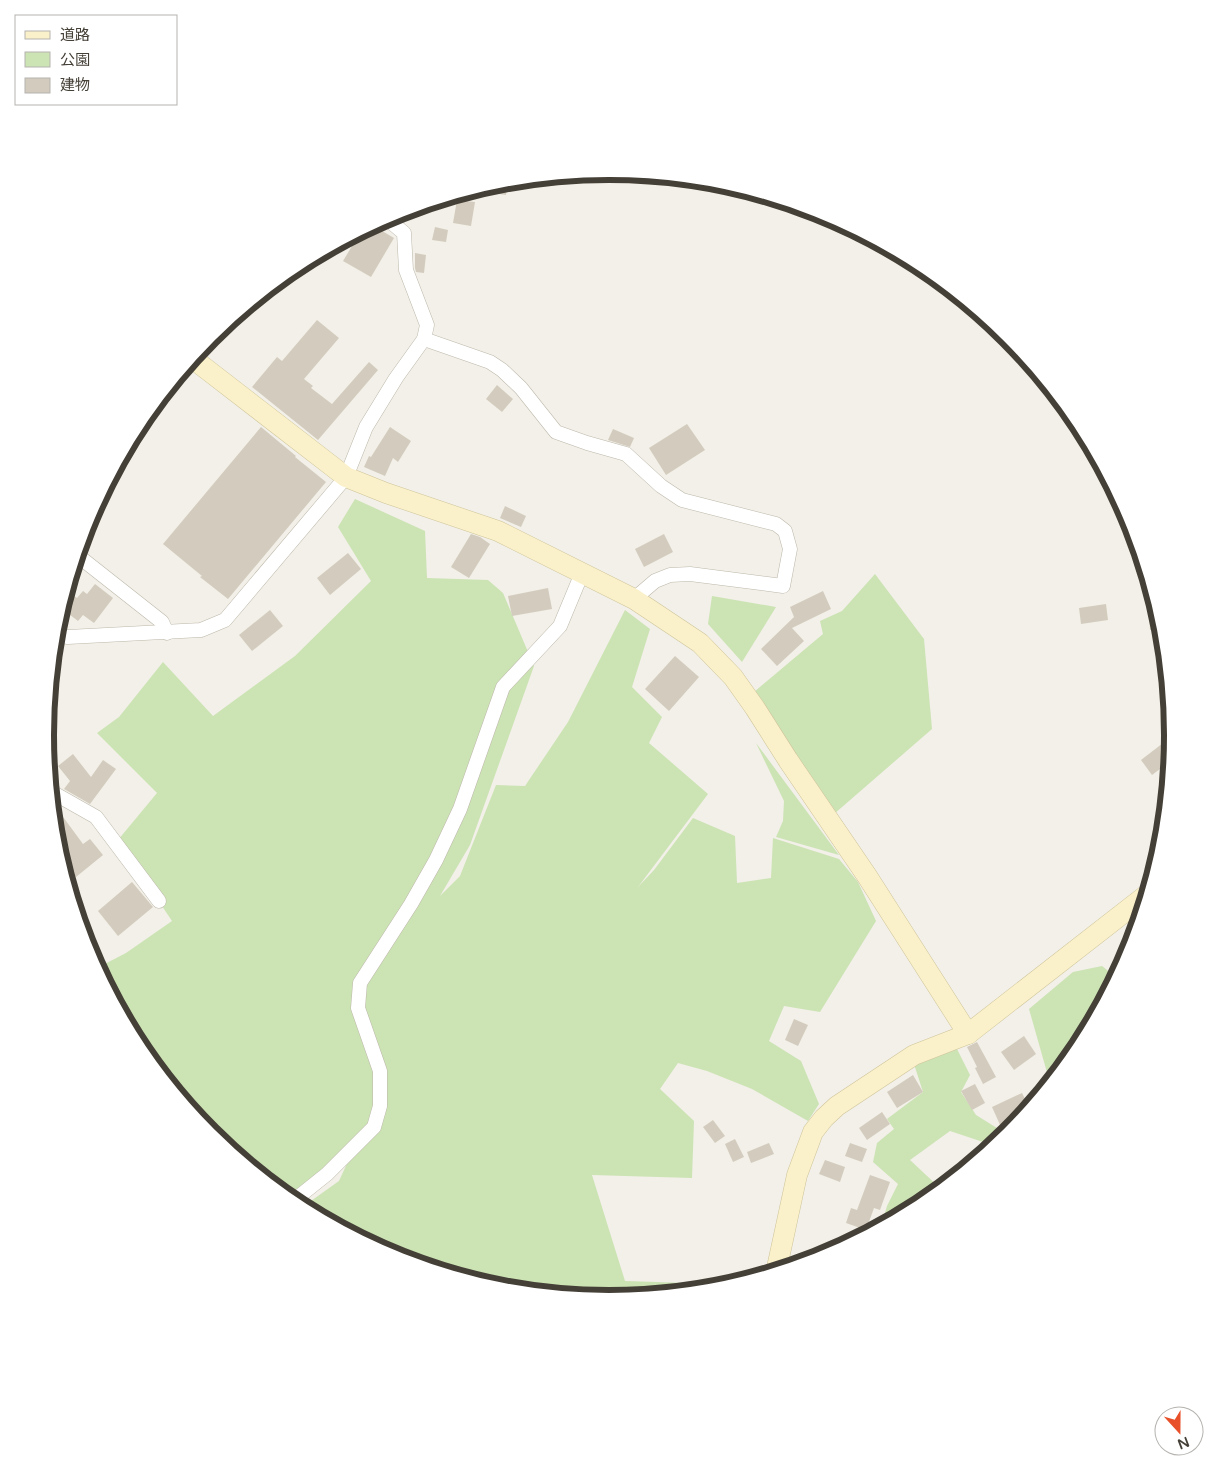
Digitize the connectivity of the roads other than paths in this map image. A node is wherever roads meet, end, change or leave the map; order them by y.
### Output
1 (393, 224) edge
2 (424, 339) junction
3 (198, 363) edge
4 (346, 477) junction
5 (82, 559) edge
6 (582, 573) junction
7 (634, 599) junction
8 (167, 633) junction
9 (63, 637) edge
10 (58, 795) edge
11 (1140, 900) edge
12 (159, 901) dead end
13 (968, 1034) junction
14 (299, 1196) edge
15 (778, 1265) edge

1 - 2 street
2 - 4 street
2 - 7 street
3 - 4 street
4 - 6 street
4 - 8 street
5 - 8 street
6 - 7 street
6 - 14 street
7 - 13 street
8 - 9 street
10 - 12 street
11 - 13 street
13 - 15 street

